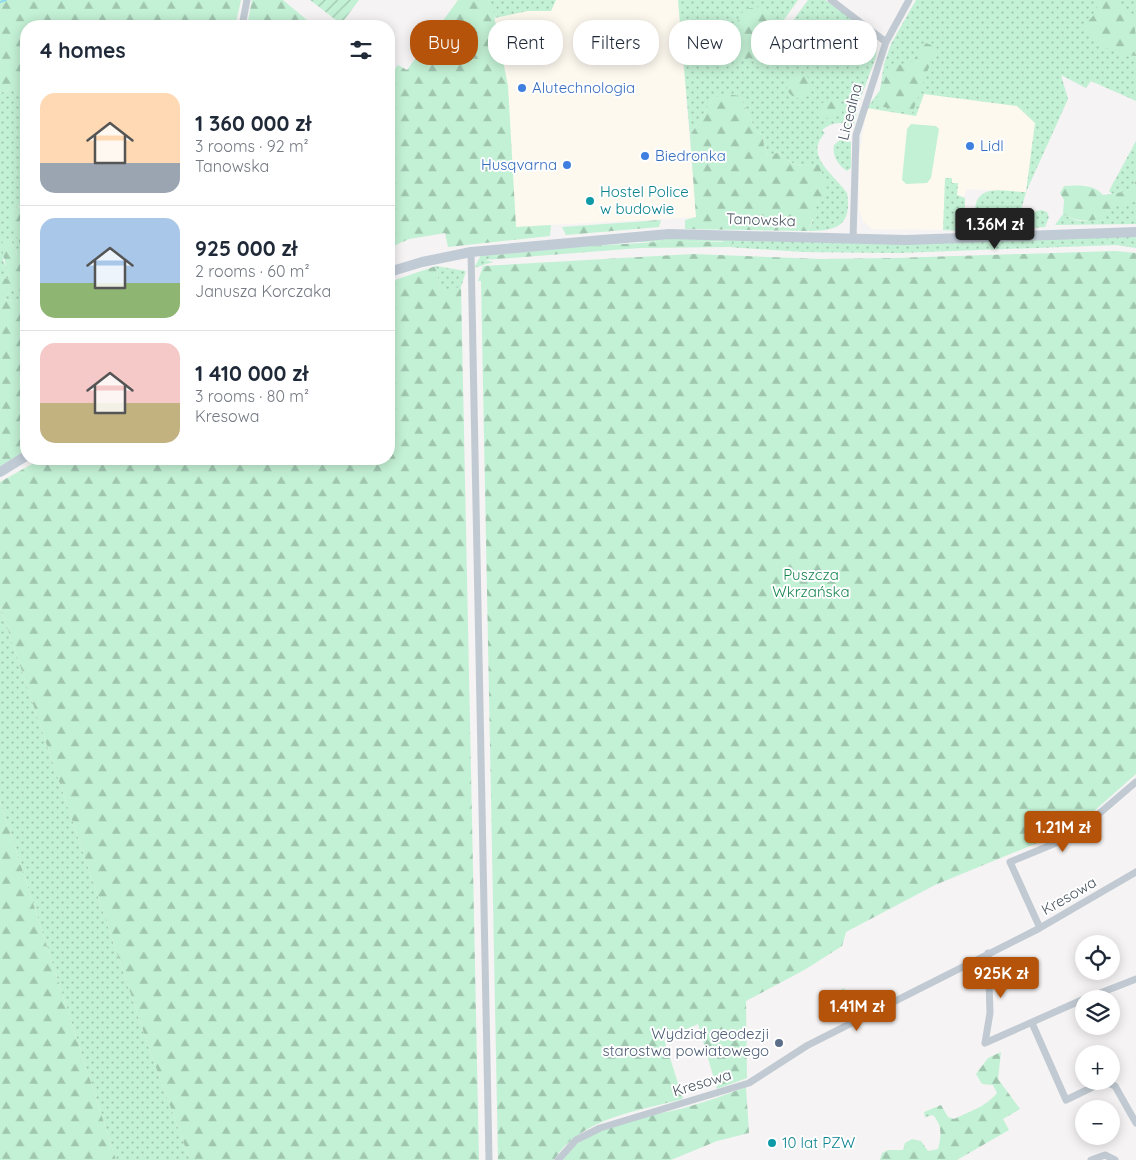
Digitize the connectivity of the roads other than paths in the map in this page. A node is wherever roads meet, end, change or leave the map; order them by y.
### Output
1 (247, 0) edge
2 (832, 0) edge
3 (909, 0) edge
4 (243, 20) edge
5 (886, 42) junction
6 (1136, 232) edge
7 (853, 239) junction
8 (471, 252) junction
9 (395, 271) edge
10 (20, 460) edge
11 (0, 472) edge
12 (1136, 782) edge
13 (1136, 872) edge
14 (1040, 928) junction
15 (988, 953) junction
16 (1136, 979) edge
17 (1108, 990) edge
18 (1075, 1004) edge
19 (1032, 1023) junction
20 (1136, 1123) edge
21 (490, 1160) edge
22 (558, 1160) edge
23 (1091, 1160) edge
24 (1115, 1160) edge

1 - 4 street
2 - 5 street
3 - 5 street, Licealna
5 - 7 street, Licealna
6 - 7 main road, Tanowska
7 - 8 main road, Tanowska
8 - 9 main road, Tanowska
8 - 21 street
10 - 11 main road
12 - 14 street, Kresowa
13 - 14 street, Kresowa
14 - 15 street, Kresowa
15 - 19 street
15 - 22 street, Kresowa
16 - 17 street
18 - 19 street
19 - 20 street
23 - 24 street

